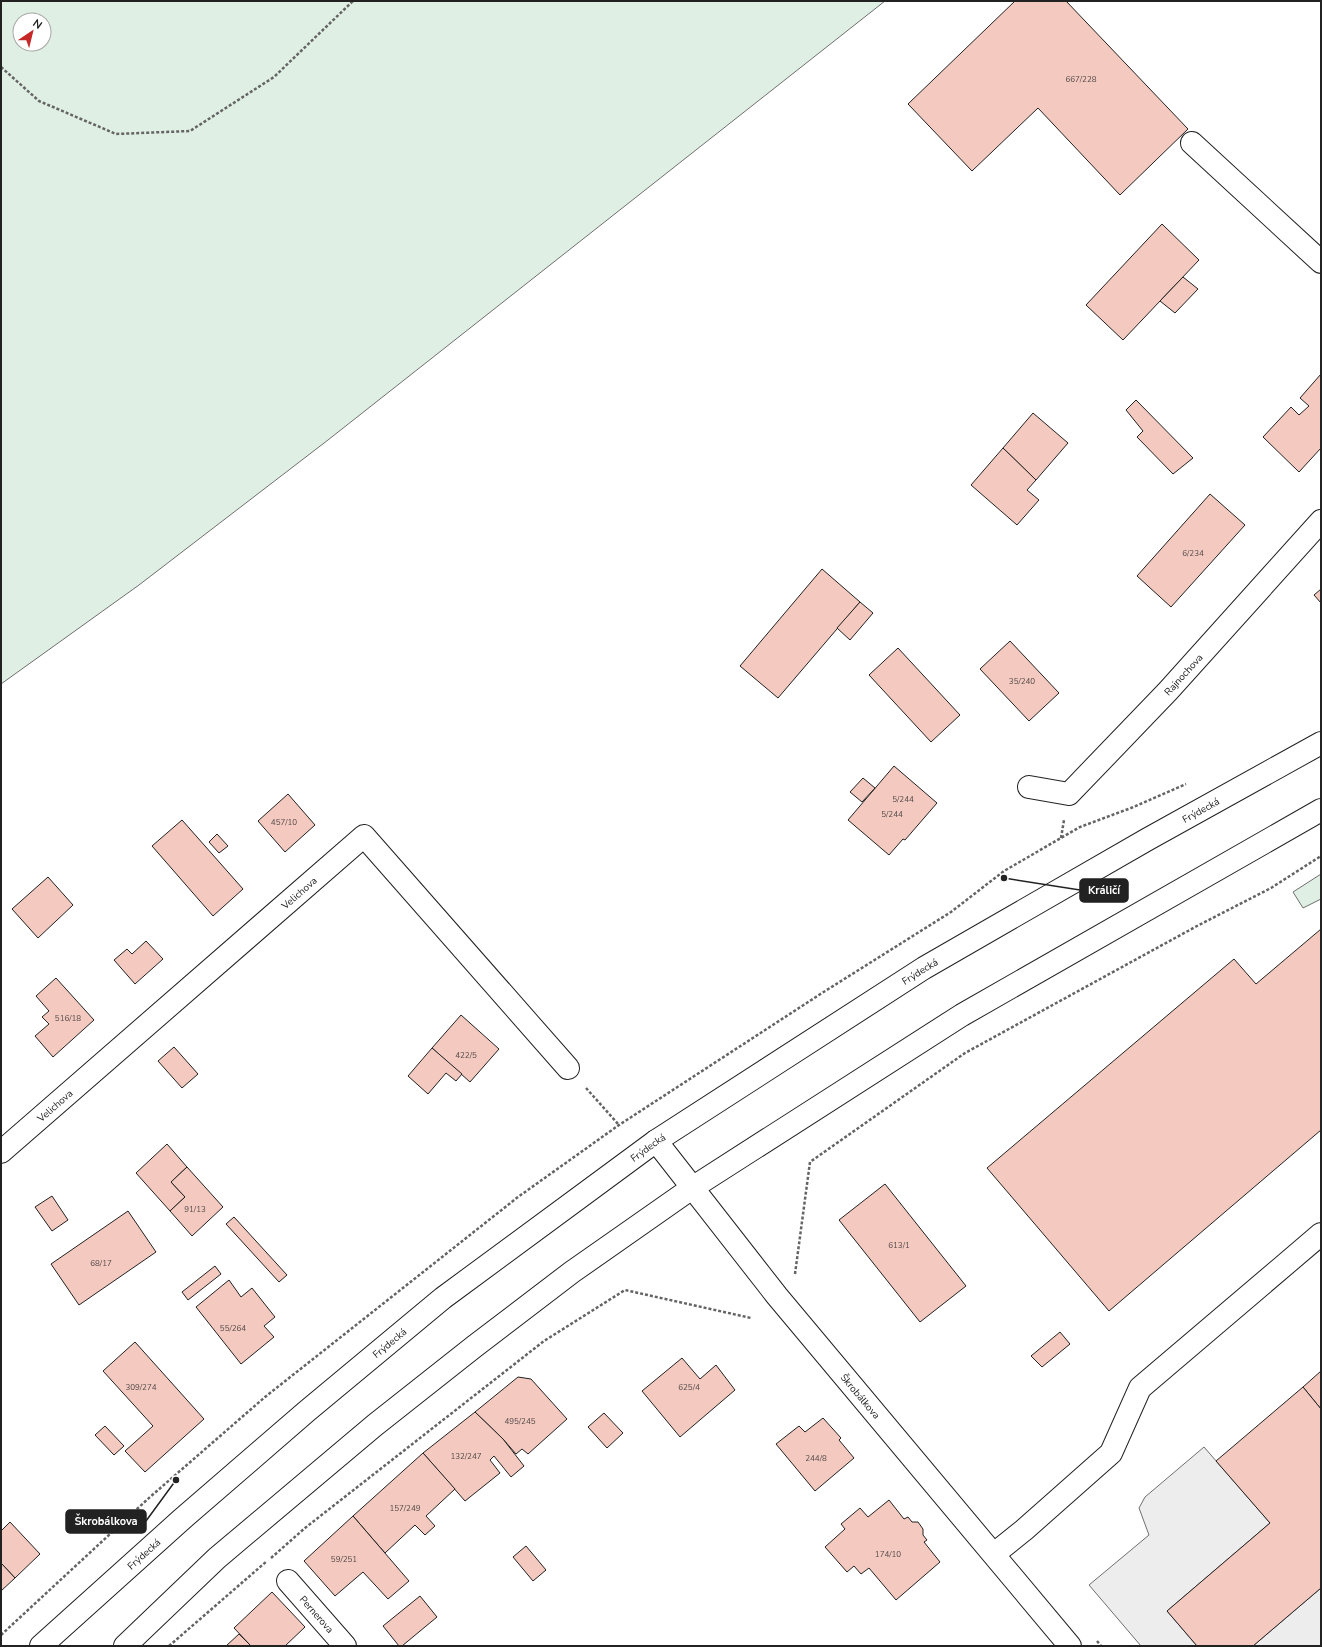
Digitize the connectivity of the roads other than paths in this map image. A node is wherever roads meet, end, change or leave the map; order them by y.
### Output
1 (1192, 143) dead end
2 (1321, 262) edge
3 (1321, 522) edge
4 (1321, 743) edge
5 (1029, 787) dead end
6 (1321, 810) edge
7 (568, 1068) road end
8 (656, 1141) junction
9 (1, 1152) edge
10 (692, 1188) junction
11 (1321, 1234) edge
12 (994, 1554) junction
13 (288, 1582) dead end
14 (41, 1646) edge
15 (125, 1646) edge
16 (345, 1646) edge
17 (1070, 1646) edge

1 - 2 main road
3 - 5 main road, Rajnochova
4 - 8 main road, Frýdecká
6 - 10 main road
7 - 9 main road, Velichova
8 - 10 main road, Škrobálkova
8 - 14 main road, Frýdecká
10 - 12 main road, Škrobálkova
10 - 15 main road
11 - 12 main road
12 - 17 main road, Škrobálkova
13 - 16 main road, Pernerova

